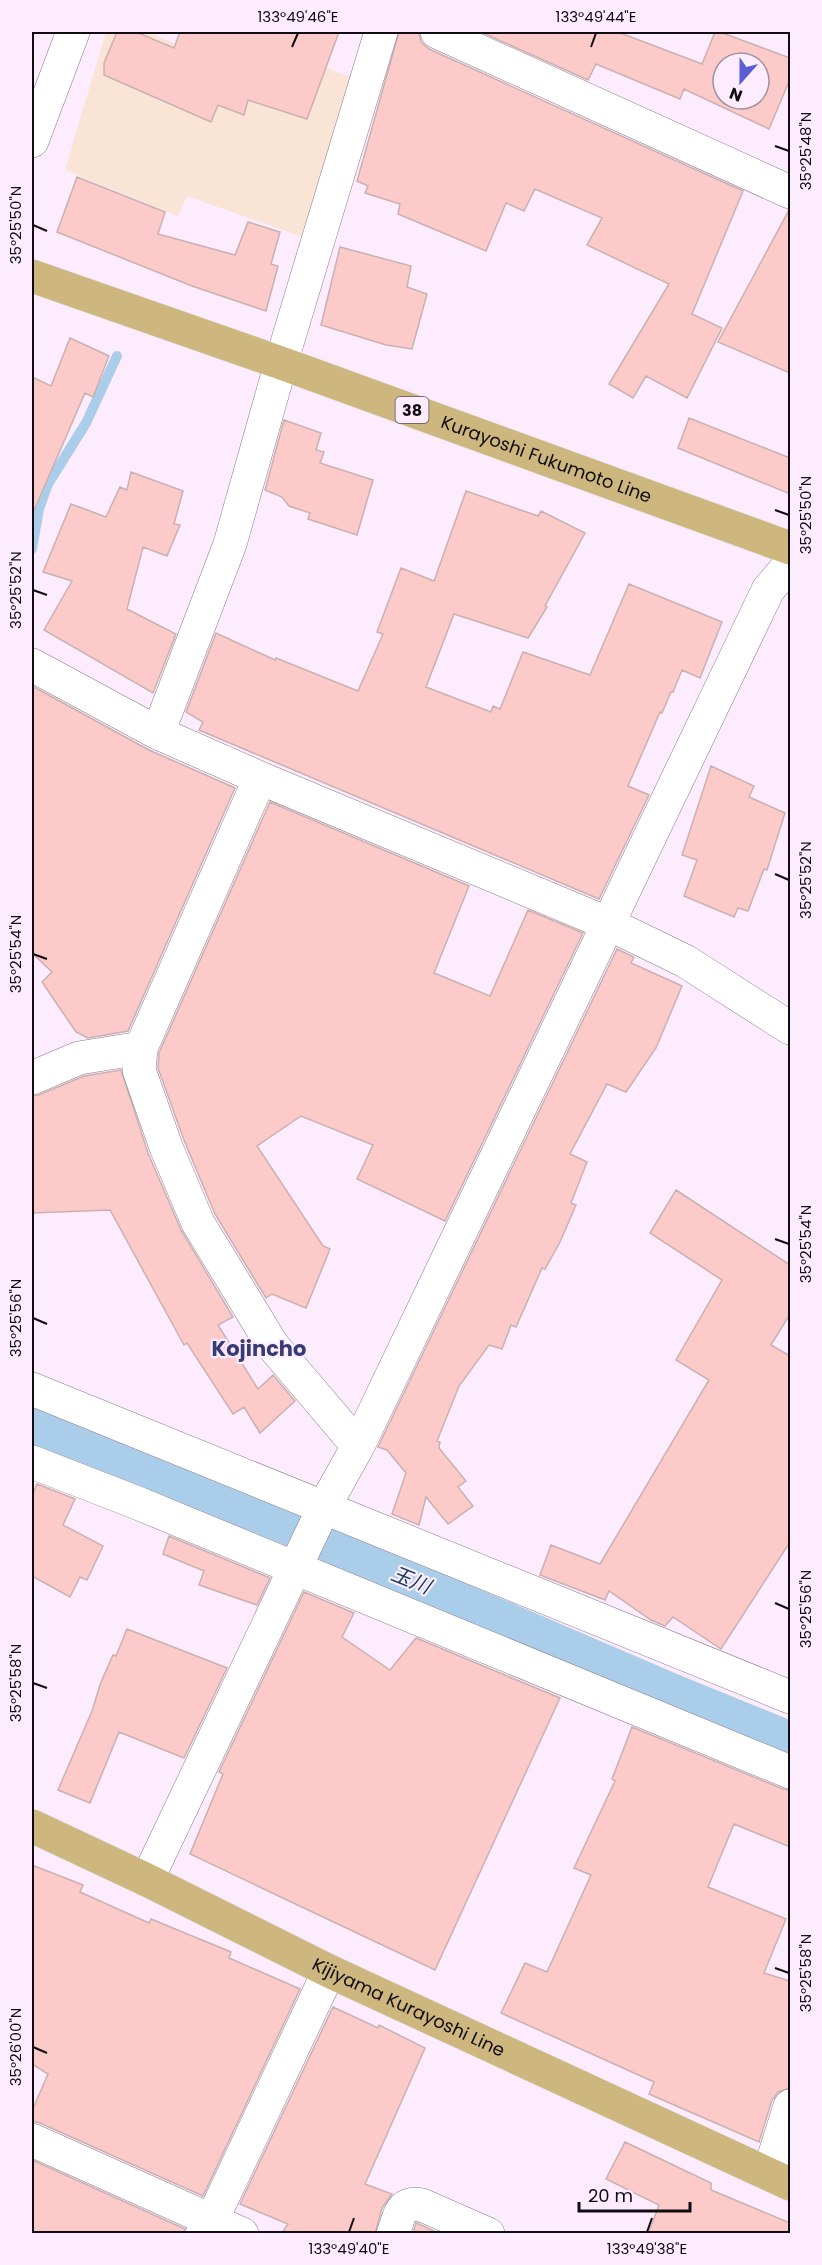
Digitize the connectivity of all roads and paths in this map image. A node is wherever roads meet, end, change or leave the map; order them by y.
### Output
1 (73, 32) edge
2 (381, 32) edge
3 (436, 32) edge
4 (32, 141) edge
5 (790, 192) edge
6 (32, 276) edge
7 (280, 363) junction
8 (790, 548) edge
9 (790, 564) edge
10 (32, 665) edge
11 (158, 733) junction
12 (260, 778) junction
13 (609, 924) junction
14 (790, 1028) edge
15 (141, 1048) junction
16 (32, 1078) edge
17 (32, 1389) edge
18 (358, 1446) junction
19 (32, 1462) edge
20 (324, 1507) junction
21 (295, 1569) junction
22 (790, 1697) edge
23 (790, 1772) edge
24 (32, 1826) edge
25 (147, 1880) junction
26 (329, 1971) junction
27 (790, 2106) edge
28 (32, 2140) edge
29 (780, 2178) edge
30 (207, 2227) edge
31 (242, 2234) edge
32 (393, 2234) edge
33 (488, 2234) edge

1 - 4 street
2 - 7 street
3 - 5 street
6 - 7 main road, Kurayoshi Fukumoto Line / 38
7 - 8 main road, Kurayoshi Fukumoto Line / 38
7 - 11 street
9 - 13 street
10 - 11 street
11 - 12 street
12 - 13 street
12 - 15 street
13 - 14 street
13 - 18 street
15 - 16 street
15 - 18 street
17 - 20 street
18 - 20 street
19 - 21 street
20 - 21 street
20 - 22 street
21 - 23 street
21 - 25 street
24 - 25 main road, Kijiyama Kurayoshi Line
25 - 26 main road, Kijiyama Kurayoshi Line
26 - 29 main road, Kijiyama Kurayoshi Line
26 - 30 street
27 - 29 street
28 - 30 street
30 - 31 street
32 - 33 street

